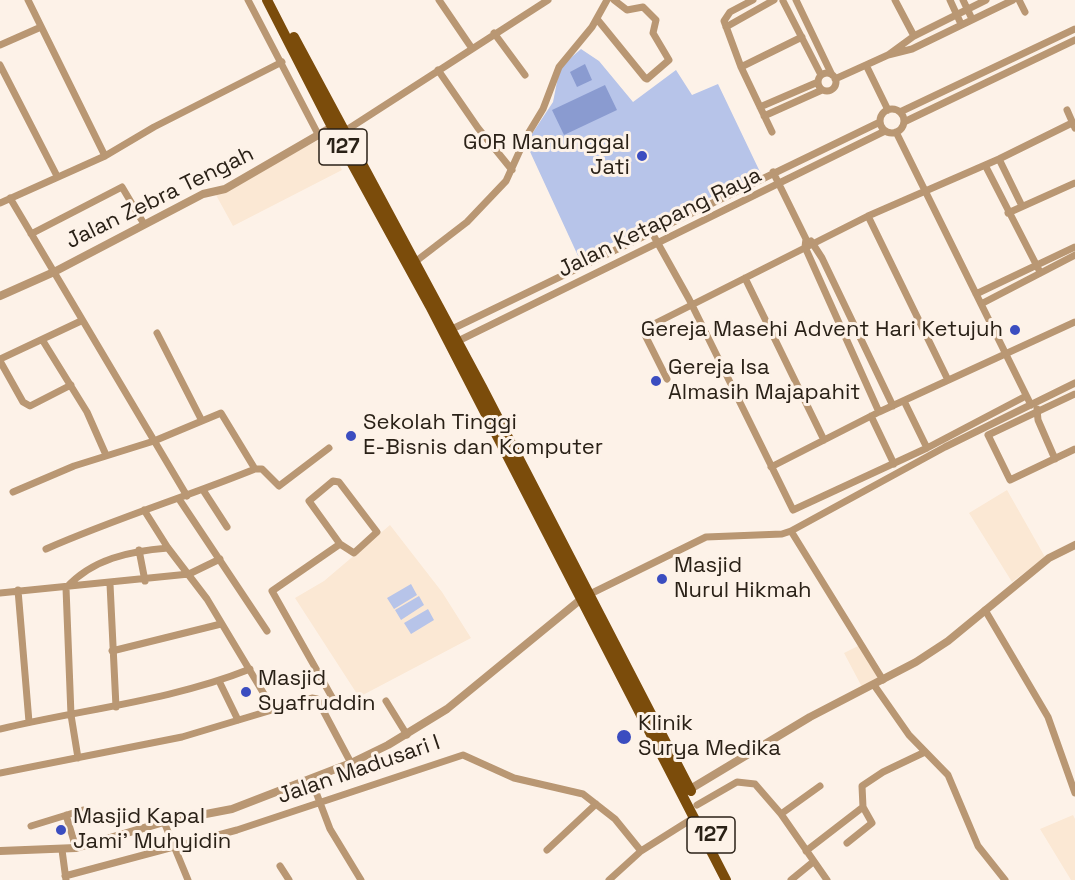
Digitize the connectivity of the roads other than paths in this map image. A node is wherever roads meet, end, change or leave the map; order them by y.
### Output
1 (28, 0) edge
2 (248, 0) edge
3 (267, 0) edge
4 (275, 0) edge
5 (439, 0) edge
6 (548, 0) edge
7 (607, 0) edge
8 (614, 0) edge
9 (646, 0) edge
10 (753, 0) edge
11 (774, 0) edge
12 (782, 0) edge
13 (788, 0) edge
14 (796, 0) edge
15 (895, 0) edge
16 (950, 0) edge
17 (963, 0) edge
18 (986, 0) edge
19 (1013, 0) edge
20 (1018, 0) edge
21 (737, 4) edge
22 (641, 7) junction
23 (967, 9) junction
24 (1025, 12) dead end
25 (957, 14) junction
26 (597, 19) junction
27 (972, 19) junction
28 (961, 24) junction
29 (41, 27) junction
30 (726, 27) junction
31 (1075, 29) edge
32 (494, 33) junction
33 (802, 37) junction
34 (914, 37) junction
35 (1075, 40) edge
36 (924, 43) junction
37 (0, 45) edge
38 (471, 47) junction
39 (912, 49) junction
40 (888, 55) junction
41 (282, 62) junction
42 (0, 65) edge
43 (866, 65) junction
44 (741, 67) junction
45 (438, 70) junction
46 (525, 75) dead end
47 (834, 77) junction
48 (819, 78) junction
49 (822, 90) junction
50 (917, 106) junction
51 (760, 107) junction
52 (888, 110) junction
53 (1066, 110) dead end
54 (900, 112) junction
55 (921, 114) junction
56 (764, 116) junction
57 (880, 122) junction
58 (904, 122) junction
59 (1074, 125) edge
60 (332, 127) junction
61 (345, 131) junction
62 (885, 131) junction
63 (772, 132) dead end
64 (896, 132) junction
65 (319, 136) junction
66 (105, 156) junction
67 (999, 159) junction
68 (985, 165) junction
69 (512, 170) junction
70 (773, 172) junction
71 (57, 176) junction
72 (1075, 183) edge
73 (779, 184) junction
74 (926, 192) junction
75 (10, 198) junction
76 (0, 202) edge
77 (1022, 206) junction
78 (1008, 213) junction
79 (868, 216) junction
80 (144, 224) junction
81 (651, 231) junction
82 (31, 234) junction
83 (814, 242) junction
84 (805, 243) junction
85 (659, 245) junction
86 (1075, 247) edge
87 (1075, 255) edge
88 (415, 262) junction
89 (1038, 269) junction
90 (54, 272) junction
91 (745, 278) junction
92 (528, 291) junction
93 (976, 294) junction
94 (0, 296) edge
95 (518, 297) junction
96 (981, 304) junction
97 (534, 305) junction
98 (692, 305) junction
99 (523, 310) junction
100 (480, 315) junction
101 (850, 317) junction
102 (81, 321) junction
103 (1075, 322) edge
104 (839, 323) junction
105 (486, 328) junction
106 (447, 331) junction
107 (157, 333) dead end
108 (858, 333) junction
109 (846, 339) junction
110 (43, 341) junction
111 (454, 344) junction
112 (1005, 354) junction
113 (0, 360) edge
114 (667, 379) dead end
115 (948, 380) junction
116 (1075, 383) edge
117 (71, 385) junction
118 (1075, 394) edge
119 (1026, 396) junction
120 (904, 401) junction
121 (893, 406) junction
122 (1032, 408) junction
123 (879, 412) junction
124 (871, 416) junction
125 (202, 421) junction
126 (824, 440) junction
127 (154, 441) junction
128 (329, 448) dead end
129 (927, 448) junction
130 (1075, 449) edge
131 (106, 455) junction
132 (1055, 459) junction
133 (894, 464) junction
134 (771, 466) junction
135 (255, 469) junction
136 (202, 490) junction
137 (13, 492) dead end
138 (183, 497) junction
139 (144, 510) junction
140 (227, 527) dead end
141 (791, 531) junction
142 (340, 544) junction
143 (1075, 545) edge
144 (168, 548) junction
145 (46, 549) dead end
146 (139, 550) junction
147 (220, 559) junction
148 (189, 574) junction
149 (145, 581) junction
150 (110, 584) junction
151 (66, 588) junction
152 (18, 590) junction
153 (0, 593) edge
154 (584, 597) junction
155 (986, 610) junction
156 (221, 624) junction
157 (267, 631) dead end
158 (112, 651) junction
159 (250, 669) junction
160 (883, 680) junction
161 (219, 681) junction
162 (874, 685) junction
163 (386, 701) dead end
164 (116, 706) junction
165 (323, 708) junction
166 (273, 709) junction
167 (71, 715) junction
168 (238, 720) junction
169 (29, 722) junction
170 (0, 729) edge
171 (407, 735) junction
172 (925, 752) junction
173 (78, 758) junction
174 (351, 763) junction
175 (0, 773) edge
176 (1072, 773) edge
177 (311, 779) junction
178 (820, 786) dead end
179 (687, 791) junction
180 (1075, 793) edge
181 (316, 796) junction
182 (596, 804) junction
183 (697, 805) junction
184 (863, 807) junction
185 (84, 810) dead end
186 (781, 814) junction
187 (66, 815) junction
188 (695, 817) junction
189 (164, 822) junction
190 (31, 826) dead end
191 (847, 843) dead end
192 (172, 846) junction
193 (76, 848) junction
194 (62, 850) junction
195 (548, 850) dead end
196 (0, 851) edge
197 (641, 851) junction
198 (806, 851) junction
199 (813, 862) junction
200 (280, 866) dead end
201 (65, 878) edge
202 (188, 880) edge
203 (289, 880) edge
204 (360, 880) edge
205 (609, 880) edge
206 (726, 880) edge
207 (734, 880) edge
208 (791, 880) edge
209 (827, 880) edge
210 (1005, 880) edge

1 - 29 street
2 - 41 street
3 - 60 main road, 127
4 - 61 main road, 127
5 - 38 street
6 - 32 street
7 - 26 street
8 - 22 street
9 - 22 street
10 - 21 street
11 - 30 street
12 - 13 street
12 - 33 street
14 - 47 street
15 - 34 street
16 - 25 street
17 - 23 street
18 - 23 street
19 - 27 street
20 - 24 street
21 - 30 street
22 - 26 street
23 - 25 street
23 - 27 street
25 - 28 street
25 - 34 street
26 - 69 street
27 - 28 street
28 - 36 street
29 - 37 street
29 - 66 street
30 - 44 street
31 - 50 street
32 - 38 street
32 - 46 street
33 - 44 street
33 - 48 street
34 - 36 street
34 - 39 street
34 - 40 street
35 - 55 street
36 - 39 street
38 - 45 street
39 - 40 street
40 - 43 street
41 - 65 street
41 - 66 street
42 - 71 street
43 - 47 street
43 - 52 street
44 - 51 street
45 - 61 street
45 - 69 street
47 - 48 street
47 - 49 street
48 - 49 street
48 - 51 street
49 - 56 street
50 - 54 street
50 - 55 street
51 - 56 street
52 - 54 street
52 - 57 street
53 - 59 street
54 - 58 street
55 - 58 street
56 - 63 street
57 - 62 street
57 - 70 street, Jalan Ketapang Raya
58 - 64 street
59 - 67 street
60 - 65 street, Jalan Zebra Tengah
60 - 106 main road, 127
61 - 88 main road, 127
62 - 64 street
62 - 73 street, Jalan Ketapang Raya
64 - 74 street
65 - 80 street, Jalan Zebra Tengah
66 - 71 street
67 - 68 street
67 - 77 street
68 - 74 street
68 - 78 street
69 - 88 street
70 - 73 street
70 - 81 street, Jalan Ketapang Raya
71 - 75 street
72 - 77 street
73 - 84 street
73 - 85 street, Jalan Ketapang Raya
74 - 79 street
74 - 93 street
75 - 76 street
75 - 82 street
77 - 78 street
78 - 89 street
79 - 83 street
79 - 115 street
80 - 82 street
80 - 90 street, Jalan Zebra Tengah
81 - 85 street
81 - 92 street, Jalan Ketapang Raya
82 - 90 street
83 - 84 street
83 - 101 street
84 - 91 street
84 - 104 street
85 - 97 street, Jalan Ketapang Raya
85 - 98 street
86 - 89 street
87 - 89 street
88 - 106 main road, 127
89 - 93 street
89 - 96 street
90 - 94 street, Jalan Zebra Tengah
90 - 102 street
91 - 98 street
91 - 126 street
92 - 95 street, Jalan Ketapang Raya
92 - 97 street
93 - 96 street
95 - 99 street
95 - 100 street, Jalan Ketapang Raya
96 - 112 street
97 - 99 street, Jalan Ketapang Raya
98 - 114 street
98 - 134 street
99 - 105 street, Jalan Ketapang Raya
100 - 105 street
100 - 106 street, Jalan Ketapang Raya
101 - 104 street
101 - 108 street
102 - 110 street
102 - 127 street
103 - 112 street
104 - 109 street
105 - 111 street, Jalan Ketapang Raya
106 - 111 main road, 127
107 - 125 street
108 - 109 street
108 - 121 street
109 - 123 street
110 - 113 street
110 - 117 street
111 - 154 main road, 127
112 - 115 street
112 - 119 street
113 - 117 street
115 - 120 street
116 - 122 street
117 - 131 street
118 - 122 street
119 - 122 street
119 - 129 street
120 - 121 street
120 - 129 street
121 - 123 street
122 - 132 street
122 - 132 street
122 - 141 street
123 - 124 street
124 - 126 street
124 - 133 street
125 - 127 street
125 - 135 street
126 - 134 street
127 - 131 street
127 - 138 street
128 - 135 street
129 - 133 street
130 - 132 street
131 - 137 street
133 - 134 street
135 - 136 street
136 - 138 street
136 - 140 street
138 - 139 street
138 - 147 street
139 - 144 street
139 - 145 street
141 - 154 street
141 - 160 street
142 - 142 street
142 - 165 street
143 - 155 street
144 - 146 street
144 - 148 street
146 - 149 street
146 - 151 street
147 - 148 street
147 - 157 street
148 - 149 street
148 - 156 street
149 - 150 street
150 - 151 street
150 - 158 street
151 - 152 street
151 - 167 street
152 - 153 street
152 - 169 street
154 - 171 street
154 - 179 main road, 127
155 - 160 street
155 - 176 street
156 - 158 street
156 - 159 street
158 - 164 street
159 - 161 street
159 - 166 street
160 - 162 street
161 - 164 street
161 - 168 street
162 - 172 street
162 - 179 street
163 - 171 street
164 - 167 street
165 - 166 street
165 - 174 street
166 - 168 street
167 - 169 street
167 - 173 street
168 - 173 street
169 - 170 street
171 - 174 street
172 - 184 street
172 - 210 street
173 - 175 street
174 - 177 street
176 - 180 street
177 - 181 street
177 - 189 street
178 - 186 street
179 - 183 main road, 127
179 - 188 main road, 127
181 - 182 street, Jalan Madusari I
181 - 192 street, Jalan Madusari I
181 - 204 street
182 - 195 street
182 - 197 street, Jalan Madusari I
183 - 186 street
183 - 207 main road, 127
184 - 191 street
184 - 198 street
185 - 187 street
186 - 198 street
187 - 190 street
187 - 193 street
188 - 197 street
188 - 206 main road, 127
189 - 192 street
189 - 193 street
192 - 201 street, Jalan Madusari I
192 - 202 street
193 - 194 street
194 - 196 street
194 - 201 street
197 - 205 street
198 - 199 street
199 - 208 street
199 - 209 street
200 - 203 street

